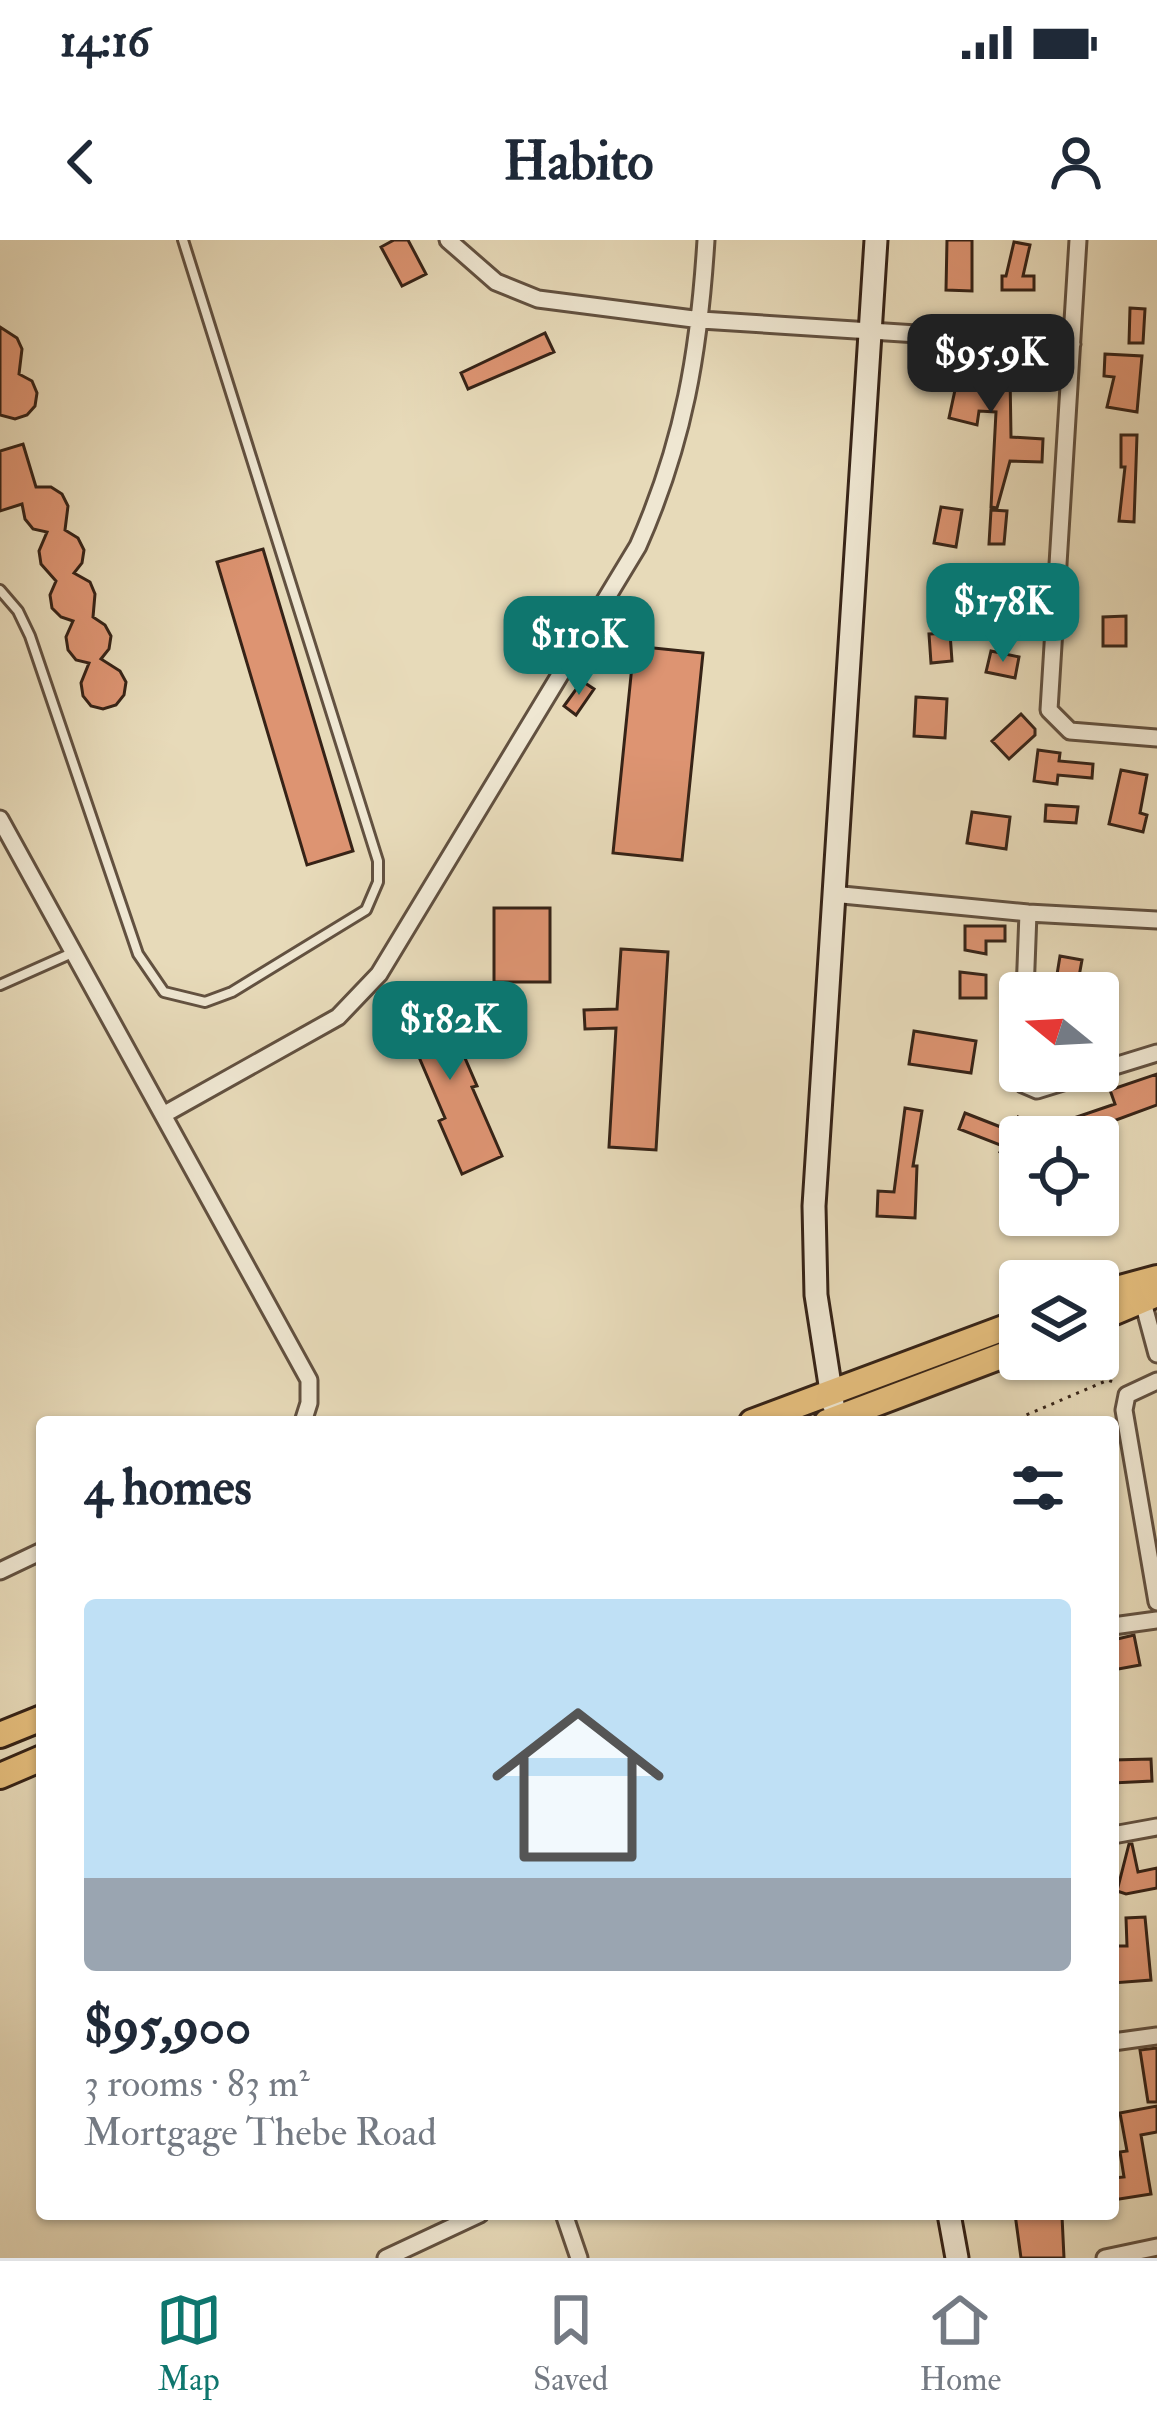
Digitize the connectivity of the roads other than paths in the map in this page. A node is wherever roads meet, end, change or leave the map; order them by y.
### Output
1 (183, 240) edge
2 (448, 240) edge
3 (706, 240) edge
4 (876, 240) edge
5 (1078, 240) edge
6 (701, 320) junction
7 (870, 330) junction
8 (1072, 344) junction
9 (0, 590) edge
10 (1157, 738) edge
11 (0, 819) edge
12 (832, 894) junction
13 (1028, 913) junction
14 (1157, 920) edge
15 (73, 952) junction
16 (1026, 972) edge
17 (0, 985) edge
18 (1157, 1053) edge
19 (1119, 1065) edge
20 (163, 1115) junction
21 (1157, 1278) edge
22 (1119, 1288) edge
23 (1150, 1298) edge
24 (1119, 1311) edge
25 (999, 1330) edge
26 (1157, 1354) edge
27 (999, 1357) edge
28 (1157, 1382) edge
29 (830, 1390) junction
30 (305, 1416) edge
31 (767, 1416) edge
32 (833, 1416) edge
33 (846, 1416) edge
34 (1148, 1493) edge
35 (36, 1554) edge
36 (0, 1571) edge
37 (1157, 1602) edge
38 (1157, 1620) edge
39 (1119, 1625) edge
40 (36, 1721) edge
41 (0, 1736) edge
42 (36, 1760) edge
43 (0, 1776) edge
44 (1157, 1828) edge
45 (1119, 1834) edge
46 (1157, 2036) edge
47 (1119, 2041) edge
48 (566, 2220) edge
49 (950, 2220) edge
50 (446, 2221) edge
51 (1157, 2247) edge
52 (386, 2258) edge
53 (579, 2258) edge
54 (957, 2258) edge
55 (1105, 2258) edge

1 - 9 lane
2 - 6 street
3 - 6 street
4 - 7 street
5 - 8 street
6 - 7 street
6 - 20 street
7 - 8 street
7 - 12 street
8 - 10 street
11 - 15 street
12 - 13 street
12 - 29 street
13 - 14 street
13 - 16 street
15 - 17 lane
15 - 20 street
18 - 19 street
20 - 30 street
21 - 22 main road
23 - 24 main road
23 - 26 street
25 - 29 main road
27 - 33 main road
28 - 34 street
29 - 31 main road
29 - 32 street
34 - 37 street
35 - 36 street
38 - 39 street
40 - 41 main road
42 - 43 main road
44 - 45 street
46 - 47 street
48 - 53 street
49 - 54 street
50 - 52 street
51 - 55 street

